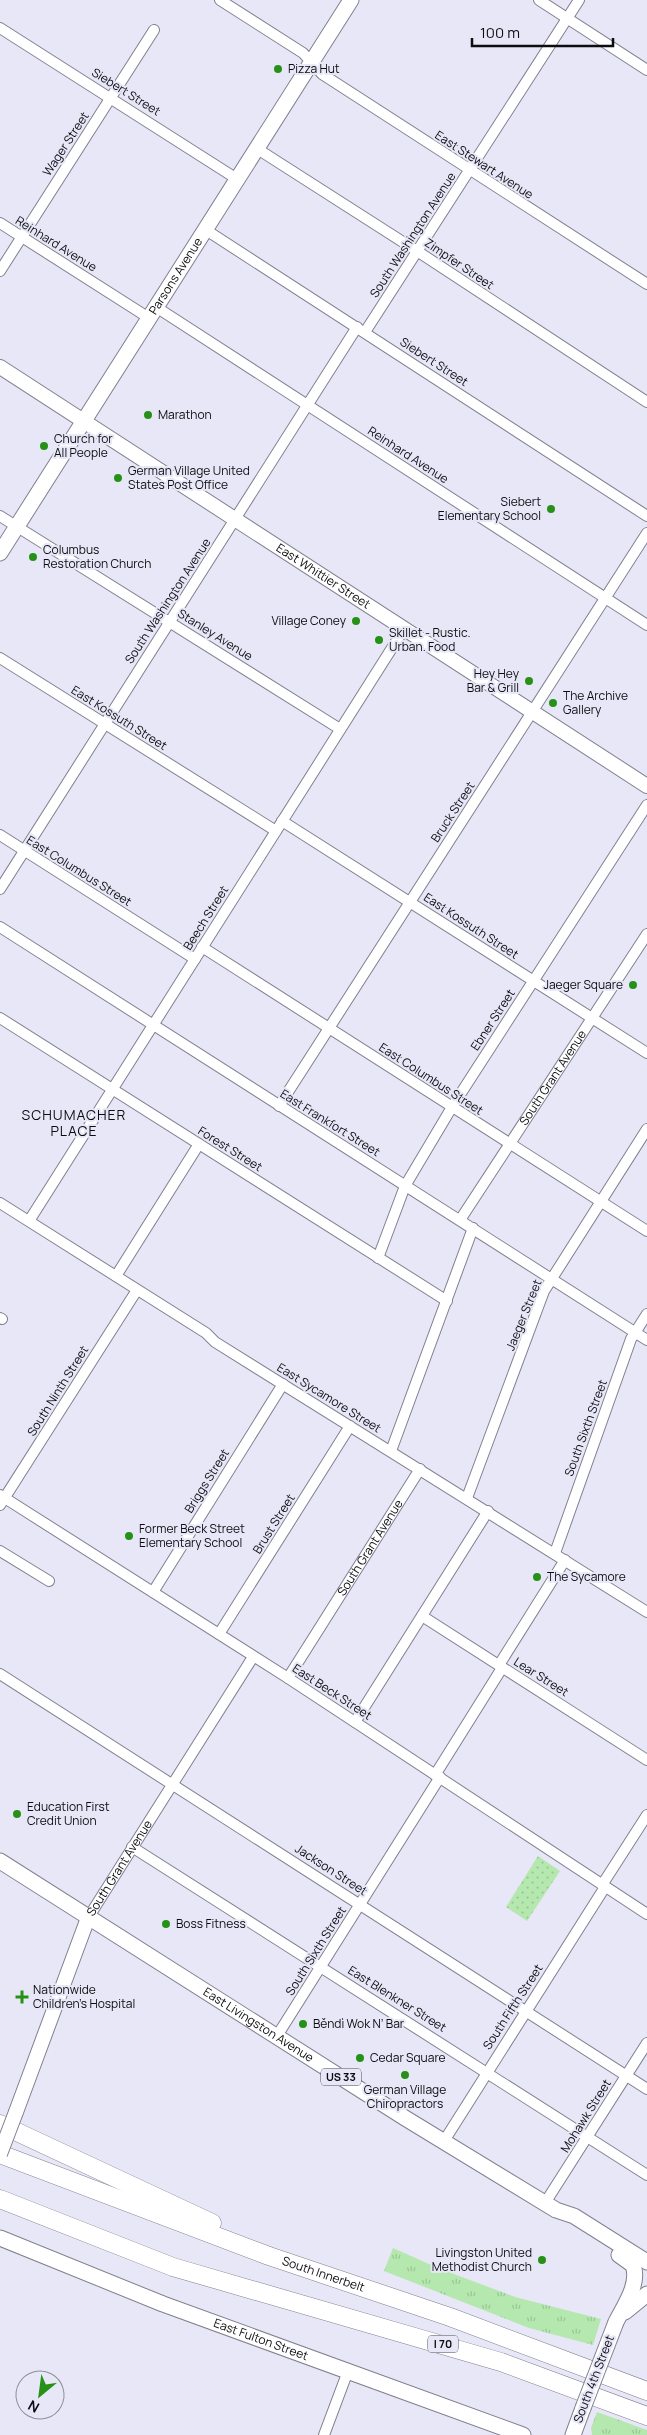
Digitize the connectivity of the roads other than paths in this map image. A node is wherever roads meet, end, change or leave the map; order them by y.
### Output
1 (220, 0) edge
2 (350, 0) edge
3 (540, 0) edge
4 (578, 0) edge
5 (567, 18) junction
6 (0, 28) edge
7 (154, 30) dead end
8 (311, 63) junction
9 (647, 70) edge
10 (110, 98) junction
11 (256, 148) junction
12 (469, 170) junction
13 (237, 179) junction
14 (0, 223) edge
15 (206, 230) junction
16 (22, 237) junction
17 (417, 251) junction
18 (0, 271) edge
19 (647, 284) edge
20 (153, 313) junction
21 (361, 329) junction
22 (0, 367) edge
23 (647, 402) edge
24 (307, 405) junction
25 (84, 421) junction
26 (0, 516) edge
27 (647, 516) edge
28 (235, 520) junction
29 (17, 526) junction
30 (647, 532) edge
31 (0, 553) edge
32 (605, 598) junction
33 (169, 621) junction
34 (647, 625) edge
35 (404, 629) junction
36 (0, 658) edge
37 (532, 711) junction
38 (105, 723) junction
39 (340, 730) junction
40 (647, 786) edge
41 (647, 805) edge
42 (282, 821) junction
43 (276, 831) junction
44 (0, 835) edge
45 (24, 851) junction
46 (0, 889) edge
47 (410, 902) junction
48 (0, 927) edge
49 (647, 934) edge
50 (202, 948) junction
51 (195, 959) junction
52 (533, 981) junction
53 (0, 1018) edge
54 (592, 1019) junction
55 (154, 1026) junction
56 (328, 1028) junction
57 (647, 1053) edge
58 (112, 1089) junction
59 (279, 1106) junction
60 (452, 1107) junction
61 (647, 1129) edge
62 (199, 1144) junction
63 (510, 1144) junction
64 (405, 1186) junction
65 (601, 1202) junction
66 (0, 1203) edge
67 (460, 1220) junction
68 (29, 1221) junction
69 (472, 1228) junction
70 (647, 1231) edge
71 (378, 1258) junction
72 (116, 1276) junction
73 (552, 1279) junction
74 (137, 1290) junction
75 (447, 1301) junction
76 (647, 1314) edge
77 (635, 1333) junction
78 (647, 1340) edge
79 (283, 1384) junction
80 (350, 1426) junction
81 (391, 1451) junction
82 (420, 1469) junction
83 (467, 1498) junction
84 (1, 1500) edge
85 (488, 1511) junction
86 (0, 1550) edge
87 (554, 1553) junction
88 (565, 1560) junction
89 (49, 1581) dead end
90 (153, 1592) junction
91 (647, 1612) edge
92 (422, 1616) junction
93 (219, 1634) junction
94 (253, 1656) junction
95 (501, 1666) junction
96 (0, 1674) edge
97 (288, 1678) junction
98 (354, 1722) junction
99 (647, 1760) edge
100 (438, 1776) junction
101 (172, 1784) junction
102 (647, 1815) edge
103 (132, 1846) junction
104 (0, 1861) edge
105 (603, 1886) junction
106 (361, 1904) junction
107 (647, 1914) edge
108 (88, 1918) junction
109 (321, 1967) junction
110 (526, 2010) junction
111 (277, 2036) junction
112 (647, 2043) edge
113 (486, 2072) junction
114 (626, 2076) junction
115 (647, 2089) edge
116 (0, 2124) edge
117 (587, 2137) junction
118 (444, 2141) junction
119 (0, 2149) edge
120 (0, 2154) edge
121 (47, 2170) junction
122 (647, 2175) edge
123 (0, 2200) edge
124 (551, 2206) junction
125 (0, 2238) edge
126 (269, 2256) junction
127 (647, 2262) edge
128 (647, 2294) edge
129 (616, 2322) junction
130 (348, 2371) junction
131 (647, 2391) edge
132 (647, 2416) edge
133 (324, 2435) edge
134 (523, 2435) edge
135 (573, 2435) edge

1 - 8 street, East Stewart Avenue
2 - 8 main road, Parsons Avenue
3 - 5 street
4 - 5 street, South Washington Avenue
5 - 9 street
5 - 12 street, South Washington Avenue
6 - 10 street, Siebert Street
7 - 10 street, Wager Street
8 - 11 main road, Parsons Avenue
8 - 12 street, East Stewart Avenue
10 - 13 street, Siebert Street
10 - 16 street, Wager Street
11 - 13 main road, Parsons Avenue
11 - 17 street, Zimpfer Street
12 - 17 street, South Washington Avenue
12 - 19 street, East Stewart Avenue
13 - 15 main road, Parsons Avenue
14 - 16 street, Reinhard Avenue
15 - 20 main road, Parsons Avenue
15 - 21 street, Siebert Street
16 - 18 street, Wager Street
16 - 20 street, Reinhard Avenue
17 - 21 street, South Washington Avenue
17 - 23 street, Zimpfer Street
20 - 24 street, Reinhard Avenue
20 - 25 main road, Parsons Avenue
21 - 24 street, South Washington Avenue
21 - 27 street, Siebert Street
22 - 25 street, East Whittier Street
24 - 28 street, South Washington Avenue
24 - 32 street, Reinhard Avenue
25 - 28 street, East Whittier Street
25 - 29 main road, Parsons Avenue
26 - 29 street, Stanley Avenue
28 - 33 street, South Washington Avenue
28 - 35 street, East Whittier Street
29 - 31 main road, Parsons Avenue
29 - 33 street, Stanley Avenue
30 - 32 street, Bruck Street
32 - 34 street, Reinhard Avenue
32 - 37 street, Bruck Street
33 - 38 street, South Washington Avenue
33 - 39 street, Stanley Avenue
35 - 37 street, East Whittier Street
35 - 39 street, Beech Street
36 - 38 street, East Kossuth Street
37 - 40 street, East Whittier Street
37 - 47 street, Bruck Street
38 - 43 street, East Kossuth Street
38 - 45 street, South Washington Avenue
39 - 42 street, Beech Street
41 - 52 street, Ebner Street
42 - 43 street, Beech Street
42 - 47 street, East Kossuth Street
43 - 50 street, Beech Street
44 - 45 street, East Columbus Street
45 - 46 street, South Washington Avenue
45 - 51 street, East Columbus Street
47 - 52 street, East Kossuth Street
47 - 56 street, Bruck Street
48 - 55 street, East Frankfort Street
49 - 54 street, South Grant Avenue
50 - 51 street, Beech Street
50 - 56 street, East Columbus Street
51 - 55 street, Beech Street
52 - 54 street, East Kossuth Street
52 - 60 street, Ebner Street
53 - 58 street, Forest Street
54 - 57 street, East Kossuth Street
54 - 63 street, South Grant Avenue
55 - 58 street, Beech Street
55 - 59 street, East Frankfort Street
56 - 59 street, Bruck Street
56 - 60 street, East Columbus Street
58 - 62 street, Forest Street
58 - 68 street, Beech Street
59 - 64 street, East Frankfort Street
60 - 63 street, East Columbus Street
60 - 64 street, Ebner Street
61 - 65 street, Jaeger Street
62 - 71 street, Forest Street
62 - 72 street
63 - 65 street, East Columbus Street
63 - 67 street, South Grant Avenue
64 - 67 street, East Frankfort Street
64 - 71 street, Ebner Street
65 - 70 street, East Columbus Street
65 - 73 street, Jaeger Street
66 - 68 street, East Sycamore Street
67 - 69 street, East Frankfort Street
68 - 72 street, East Sycamore Street
69 - 73 street, East Frankfort Street
69 - 75 street
71 - 75 street, Forest Street
72 - 74 street, East Sycamore Street
73 - 77 street, East Frankfort Street
73 - 83 street, Jaeger Street
74 - 79 street, East Sycamore Street
74 - 84 street, South Ninth Street
75 - 81 street
76 - 77 street, South Sixth Street
77 - 78 street, East Frankfort Street
77 - 87 street, South Sixth Street
79 - 80 street, East Sycamore Street
79 - 90 street, Briggs Street
80 - 81 street, East Sycamore Street
80 - 93 street, Brust Street
81 - 82 street, East Sycamore Street
82 - 83 street, East Sycamore Street
82 - 97 street, South Grant Avenue
83 - 85 street, East Sycamore Street
84 - 90 street, East Beck Street
85 - 87 street, East Sycamore Street
85 - 92 street
86 - 89 street
87 - 88 street, East Sycamore Street
88 - 91 street, East Sycamore Street
88 - 95 street, South Sixth Street
90 - 93 street, East Beck Street
92 - 95 street, Lear Street
92 - 98 street
93 - 94 street, East Beck Street
94 - 97 street, East Beck Street
94 - 101 street, South Grant Avenue
95 - 99 street, Lear Street
95 - 100 street, South Sixth Street
96 - 101 street, Jackson Street
97 - 98 street, East Beck Street
98 - 100 street, East Beck Street
100 - 105 street, East Beck Street
100 - 106 street, South Sixth Street
101 - 103 street, South Grant Avenue
101 - 106 street, Jackson Street
102 - 105 street, South Fifth Street
103 - 108 street, South Grant Avenue
103 - 109 street, East Blenkner Street
104 - 108 main road, East Livingston Avenue / US 33
105 - 107 street, East Beck Street
105 - 110 street, South Fifth Street
106 - 109 street, South Sixth Street
106 - 110 street, Jackson Street
108 - 111 main road, East Livingston Avenue / US 33
108 - 120 street, South Grant Avenue, bridge
109 - 111 street, South Sixth Street
109 - 113 street, East Blenkner Street
110 - 113 street, South Fifth Street
110 - 114 street, Jackson Street
111 - 118 main road, East Livingston Avenue / US 33
112 - 114 street, Mohawk Street
113 - 117 street, East Blenkner Street
113 - 118 street, South Fifth Street
114 - 115 street, Jackson Street
114 - 117 street, Mohawk Street
116 - 126 highway
117 - 122 street, East Blenkner Street
117 - 124 street, Mohawk Street
118 - 124 main road, East Livingston Avenue / US 33
119 - 121 highway
120 - 121 highway, South Innerbelt / I 70
121 - 126 highway, South Innerbelt / I 70
123 - 132 highway, I 70
124 - 127 main road, East Livingston Avenue / US 33
124 - 129 main road, South 4th Street / US 33
125 - 130 main road, East Fulton Street
126 - 131 highway, South Innerbelt / I 70
128 - 129 main road, South 4th Street
129 - 135 main road, South 4th Street / US 33, bridge
130 - 133 street
130 - 134 main road, East Fulton Street

